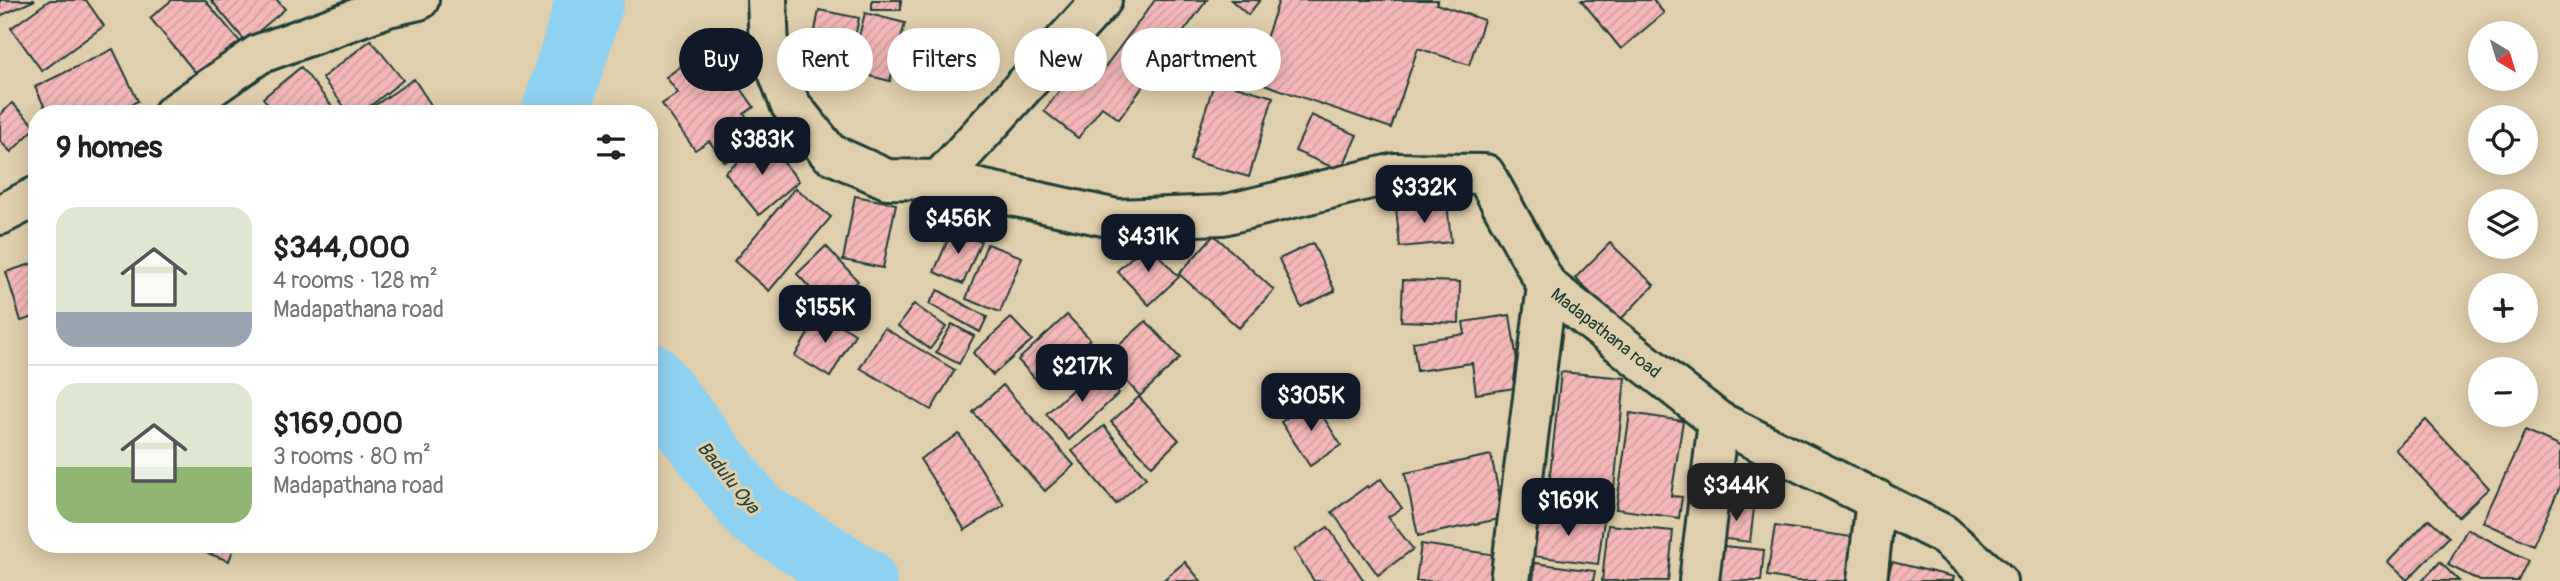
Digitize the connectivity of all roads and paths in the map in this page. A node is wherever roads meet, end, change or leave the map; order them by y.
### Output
1 (767, 0) edge
2 (1102, 0) edge
3 (404, 4) edge
4 (186, 105) edge
5 (939, 180) junction
6 (28, 201) edge
7 (0, 215) edge
8 (1547, 286) junction
9 (1718, 421) junction
10 (1876, 499) junction
11 (1510, 581) edge
12 (1699, 581) edge
13 (1867, 581) edge
14 (1997, 581) edge

1 - 5 street
2 - 5 street
3 - 4 street
5 - 8 street, Madapathana road
6 - 7 street
8 - 9 street, Madapathana road
8 - 11 street
9 - 10 street, Madapathana road
9 - 12 street
10 - 13 street
10 - 14 street, Madapathana road

